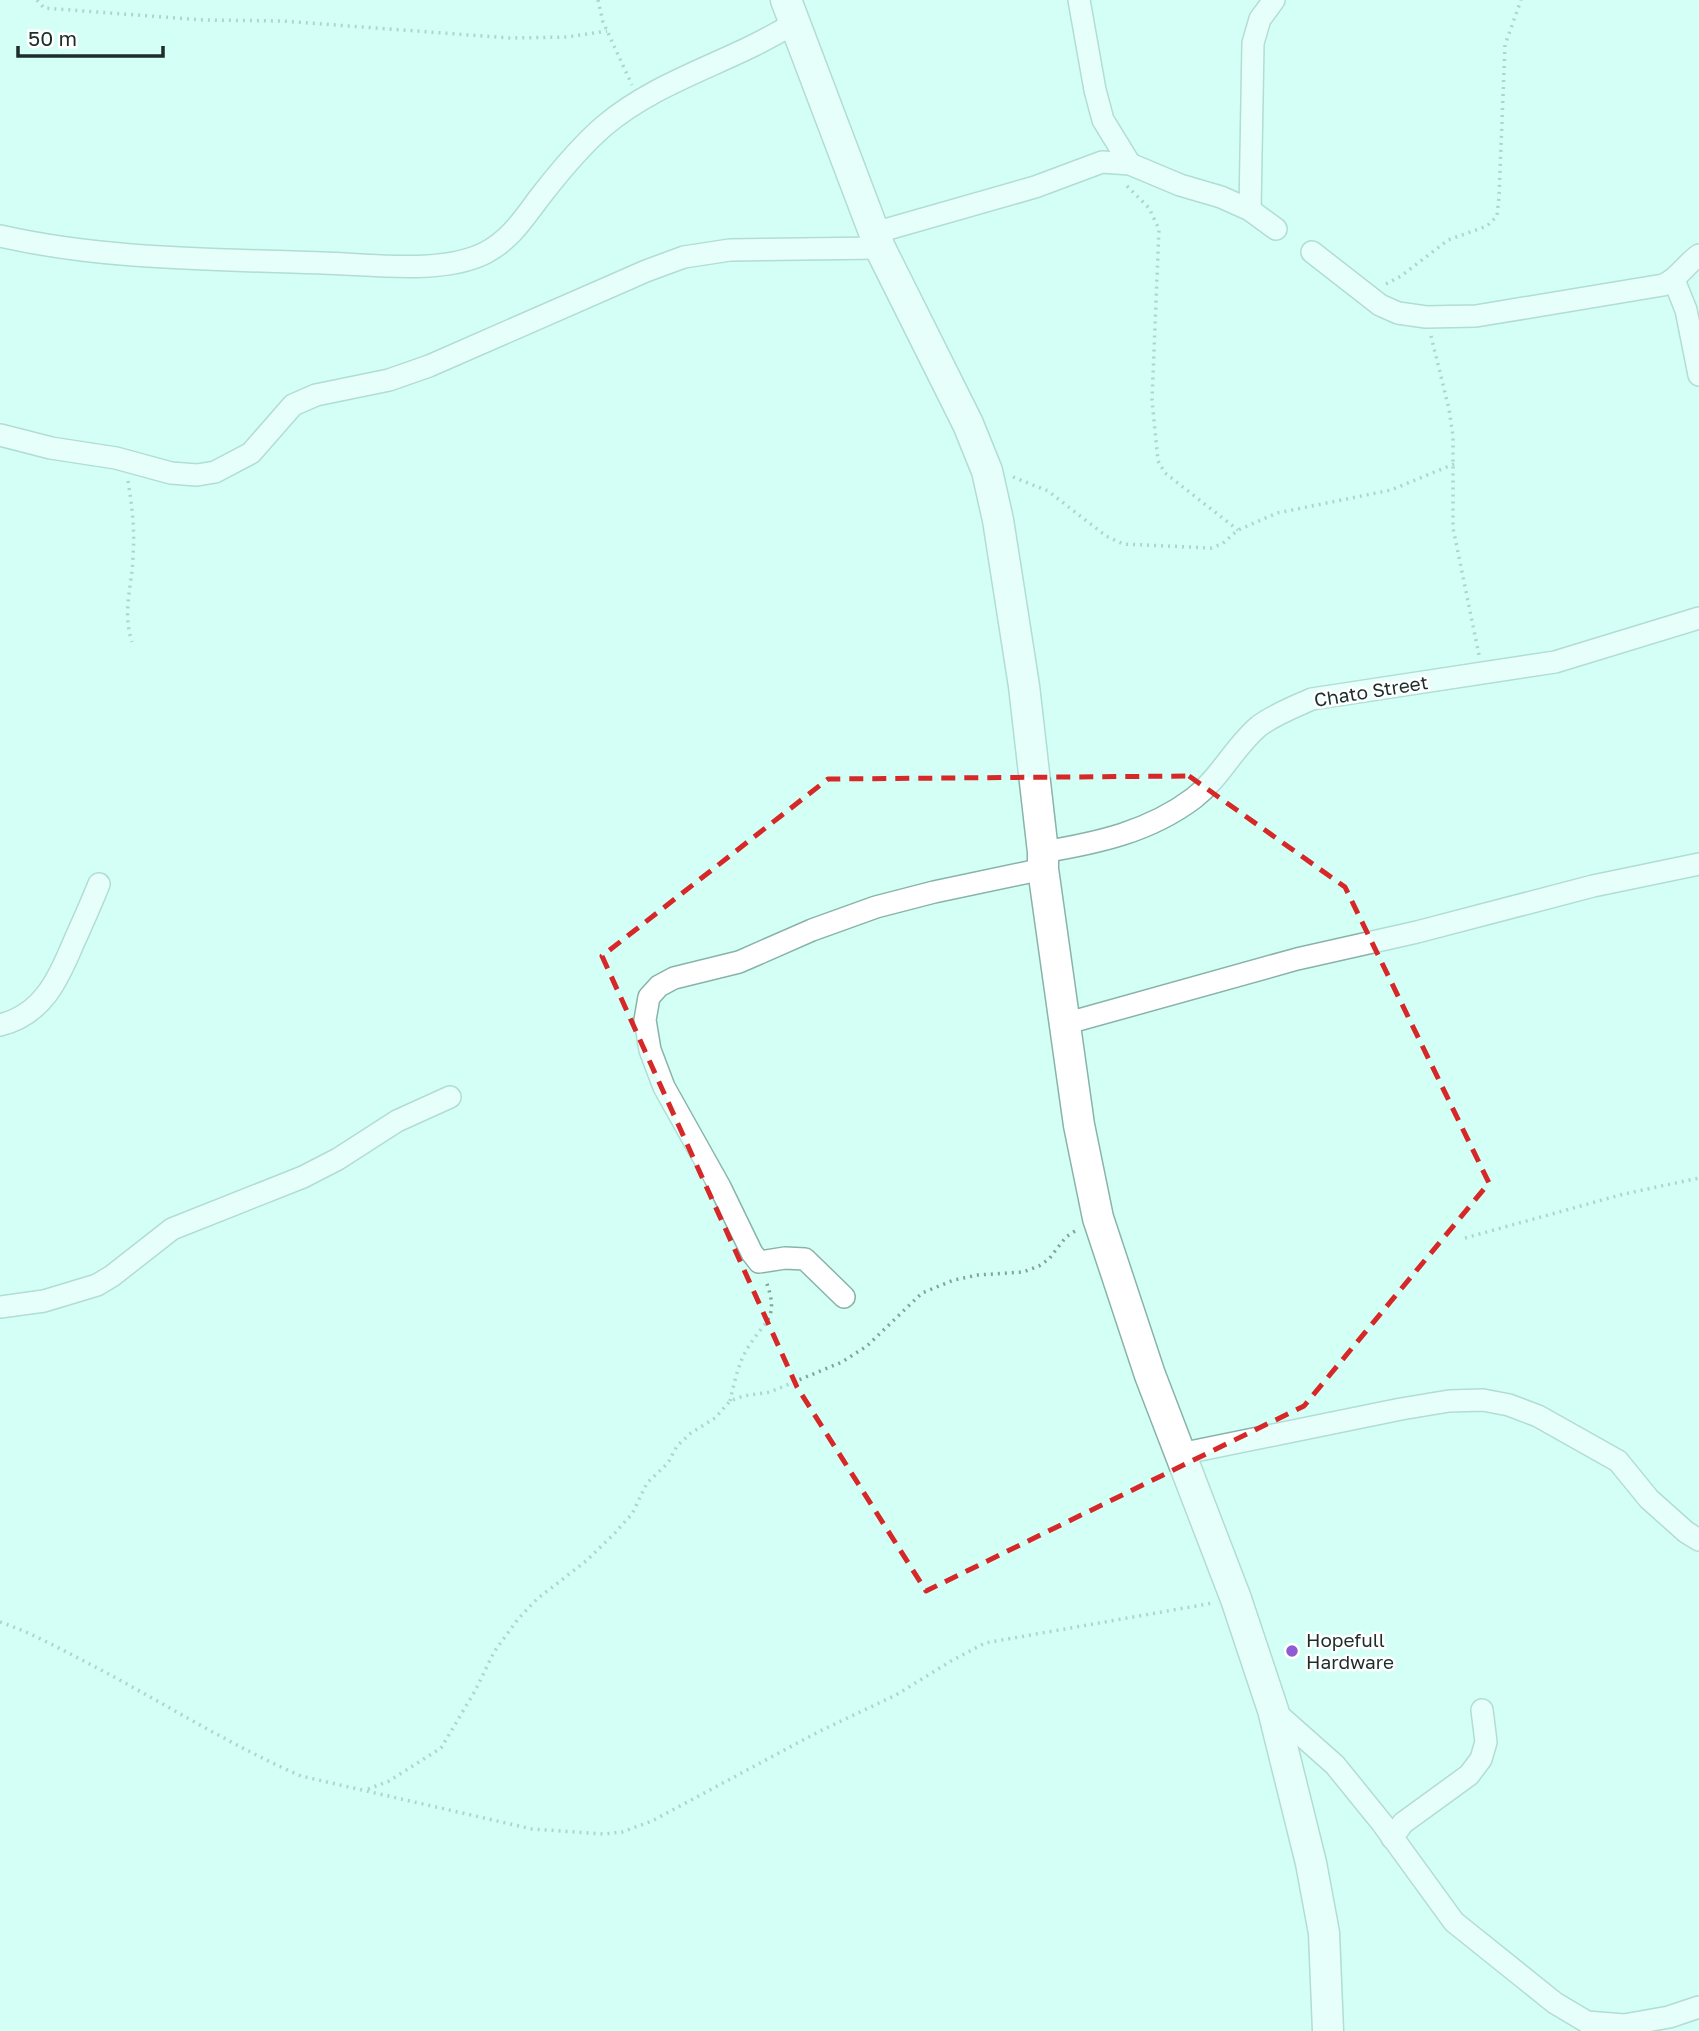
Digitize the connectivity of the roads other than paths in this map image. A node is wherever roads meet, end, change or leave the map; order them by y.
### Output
1 (1079, 0) edge
2 (1273, 0) edge
3 (790, 11) edge
4 (1130, 164) junction
5 (1250, 210) junction
6 (1276, 229) dead end
7 (0, 236) edge
8 (877, 240) junction
9 (1312, 252) dead end
10 (1699, 255) edge
11 (1674, 280) junction
12 (1699, 375) edge
13 (0, 435) edge
14 (1699, 618) edge
15 (1043, 860) junction
16 (1699, 864) edge
17 (99, 884) dead end
18 (1064, 1024) junction
19 (0, 1026) edge
20 (450, 1097) dead end
21 (844, 1297) dead end
22 (0, 1307) edge
23 (1180, 1454) junction
24 (1699, 1540) edge
25 (1273, 1710) junction
26 (1482, 1710) dead end
27 (1392, 1839) junction
28 (1699, 2007) edge
29 (1593, 2027) edge
30 (1328, 2031) edge

1 - 4 street
2 - 5 street
3 - 7 street
3 - 8 street
4 - 5 street
4 - 8 street
5 - 6 street
8 - 13 street
8 - 15 street
9 - 11 street
10 - 11 street
11 - 12 street
14 - 15 street, Chato Street
15 - 18 street
15 - 21 street, Chato Street
16 - 18 street
17 - 19 street
18 - 23 street
20 - 22 street
23 - 24 street
23 - 25 street
25 - 27 street
25 - 30 street
26 - 27 street
27 - 29 street
28 - 29 street

